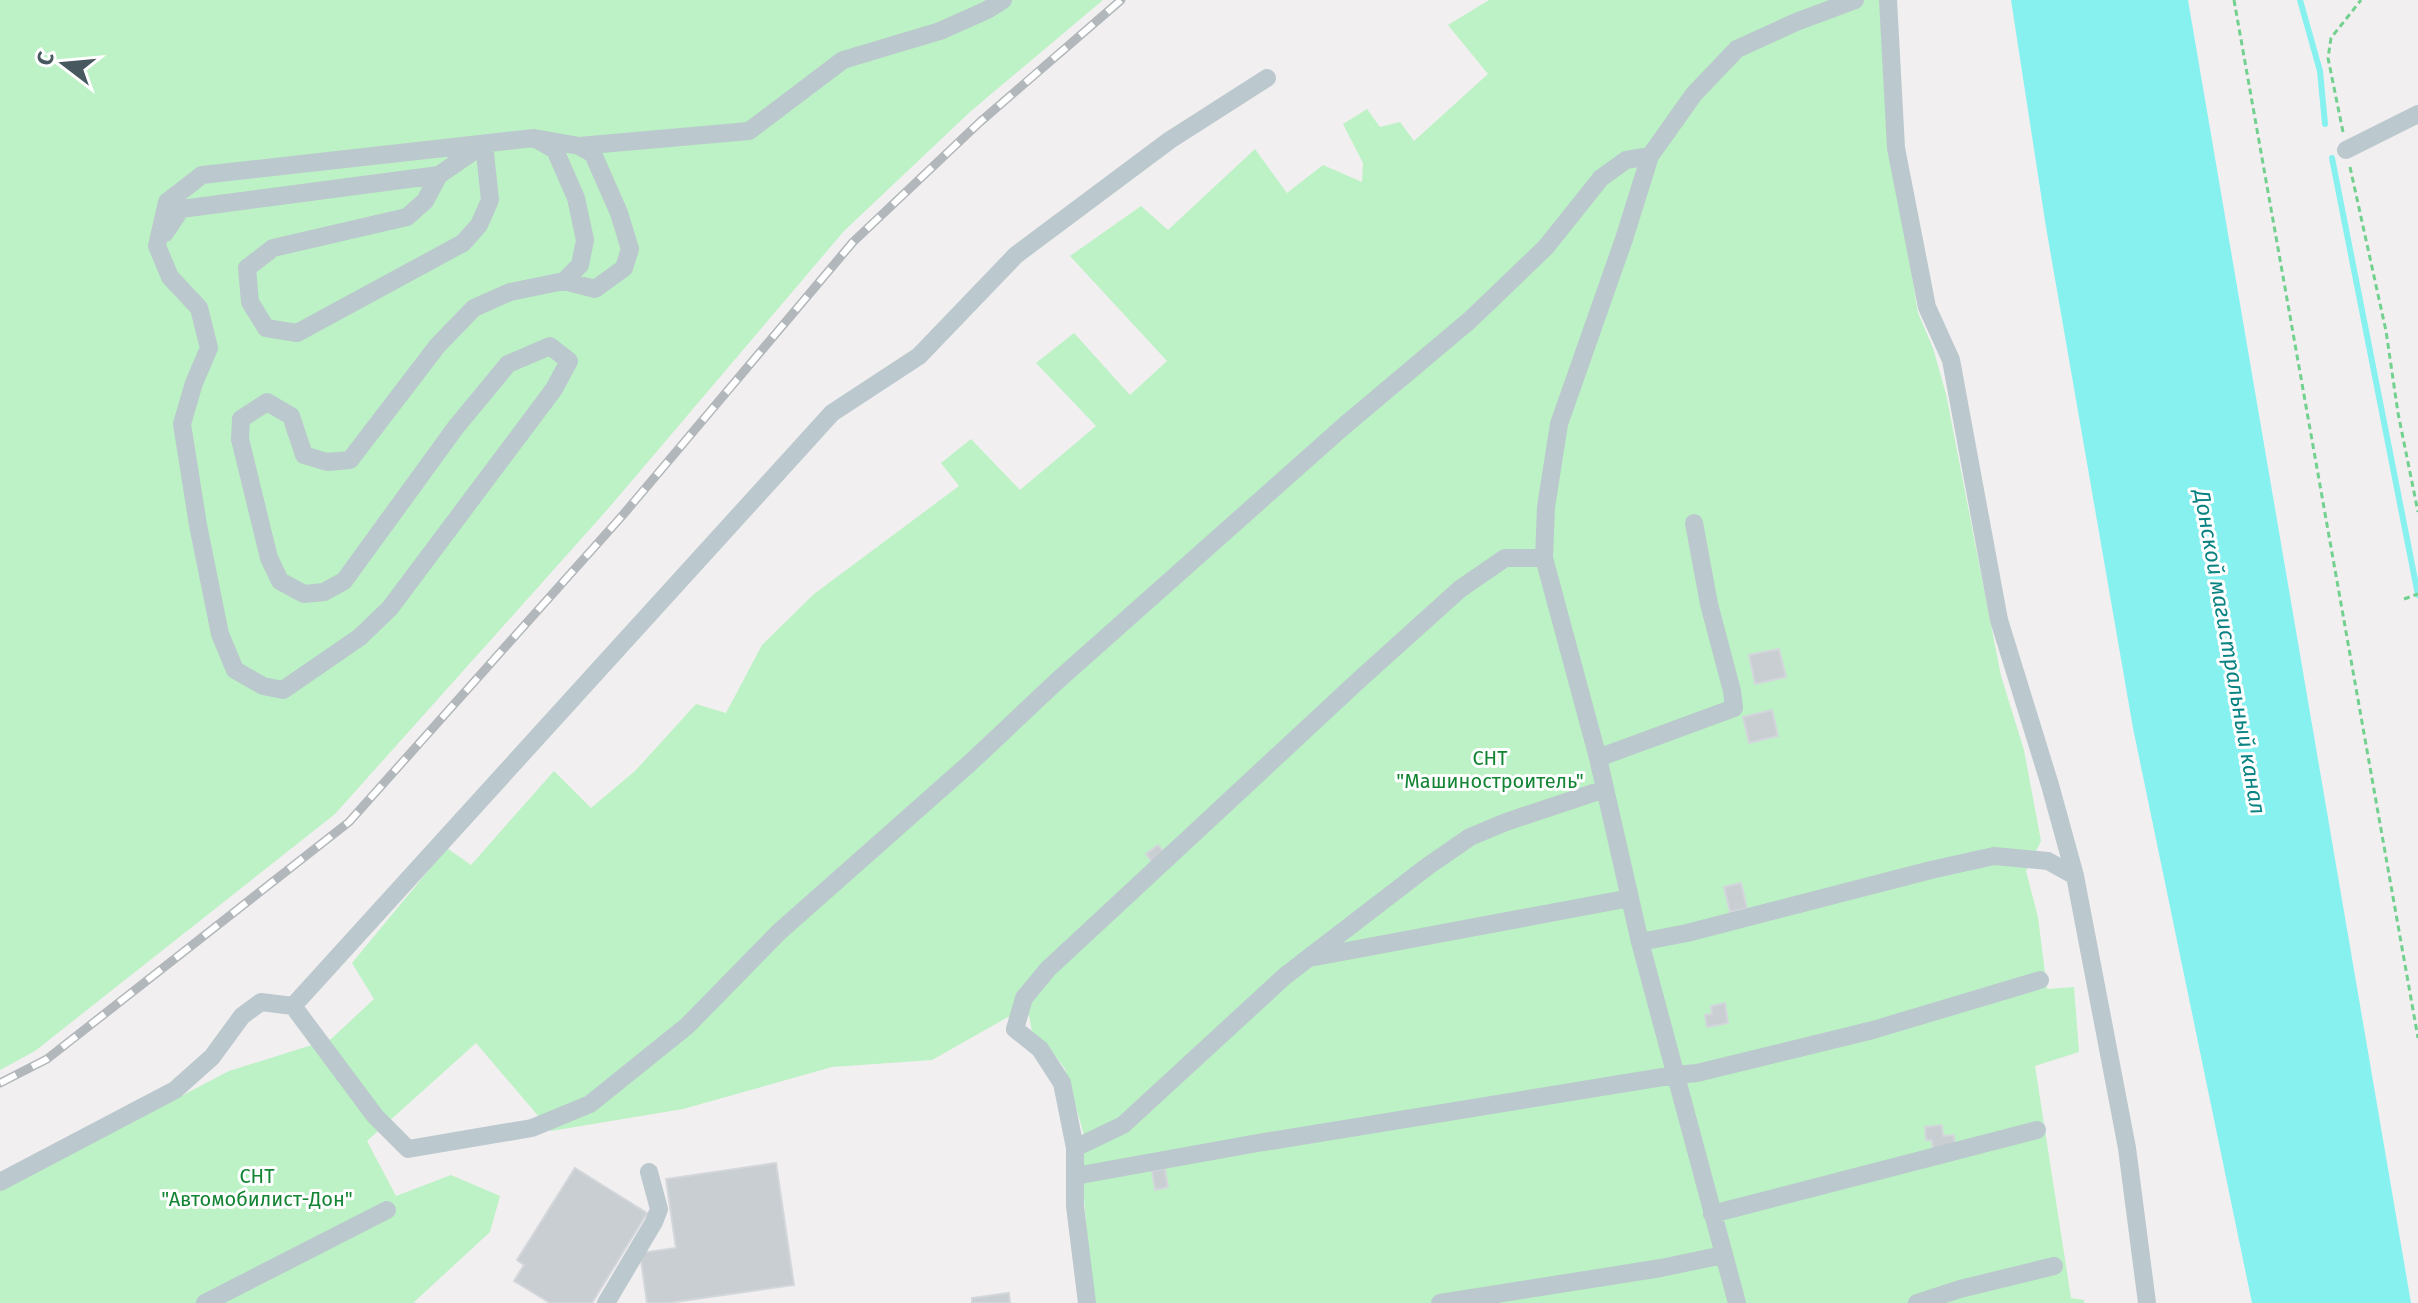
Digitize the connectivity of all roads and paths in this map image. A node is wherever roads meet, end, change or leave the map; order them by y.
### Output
1 (1003, 0) edge
2 (1855, 0) edge
3 (1888, 0) edge
4 (2234, 0) edge
5 (2361, 0) edge
6 (1267, 78) dead end
7 (2418, 114) edge
8 (534, 138) junction
9 (484, 144) junction
10 (579, 146) junction
11 (2346, 150) junction
12 (1650, 156) junction
13 (439, 175) junction
14 (157, 246) junction
15 (564, 281) junction
16 (2418, 512) edge
17 (1694, 523) dead end
18 (1544, 558) junction
19 (2418, 594) edge
20 (2404, 599) dead end
21 (1598, 758) junction
22 (1605, 789) junction
23 (2075, 876) junction
24 (1630, 898) junction
25 (1640, 942) junction
26 (1308, 959) junction
27 (2040, 980) dead end
28 (293, 1006) junction
29 (2418, 1038) edge
30 (1675, 1075) junction
31 (2037, 1130) dead end
32 (1075, 1148) junction
33 (649, 1172) dead end
34 (1075, 1176) junction
35 (0, 1182) edge
36 (387, 1210) dead end
37 (1712, 1214) junction
38 (1723, 1255) junction
39 (2054, 1266) dead end
40 (205, 1303) edge
41 (606, 1303) edge
42 (1087, 1303) edge
43 (1440, 1303) edge
44 (1737, 1303) edge
45 (1917, 1303) edge
46 (2147, 1303) edge

1 - 10 lane
2 - 12 lane
3 - 23 lane
4 - 29 path
5 - 11 path
6 - 28 lane
7 - 11 lane
8 - 9 lane
8 - 10 lane
8 - 15 lane
9 - 13 lane
9 - 13 lane
9 - 14 lane
10 - 15 lane
11 - 16 path
12 - 18 lane
12 - 28 lane
13 - 14 lane
14 - 15 lane
17 - 21 lane
18 - 21 lane
18 - 32 lane
19 - 20 path
21 - 22 lane
22 - 24 lane
22 - 26 lane
23 - 25 lane
23 - 46 lane
24 - 25 lane
24 - 26 lane
25 - 30 lane
26 - 32 lane
27 - 30 lane
28 - 35 lane
30 - 34 lane
30 - 37 lane
31 - 37 lane
32 - 34 lane
33 - 41 lane
34 - 42 lane
36 - 40 lane
37 - 38 lane
38 - 43 lane
38 - 44 lane
39 - 45 lane

